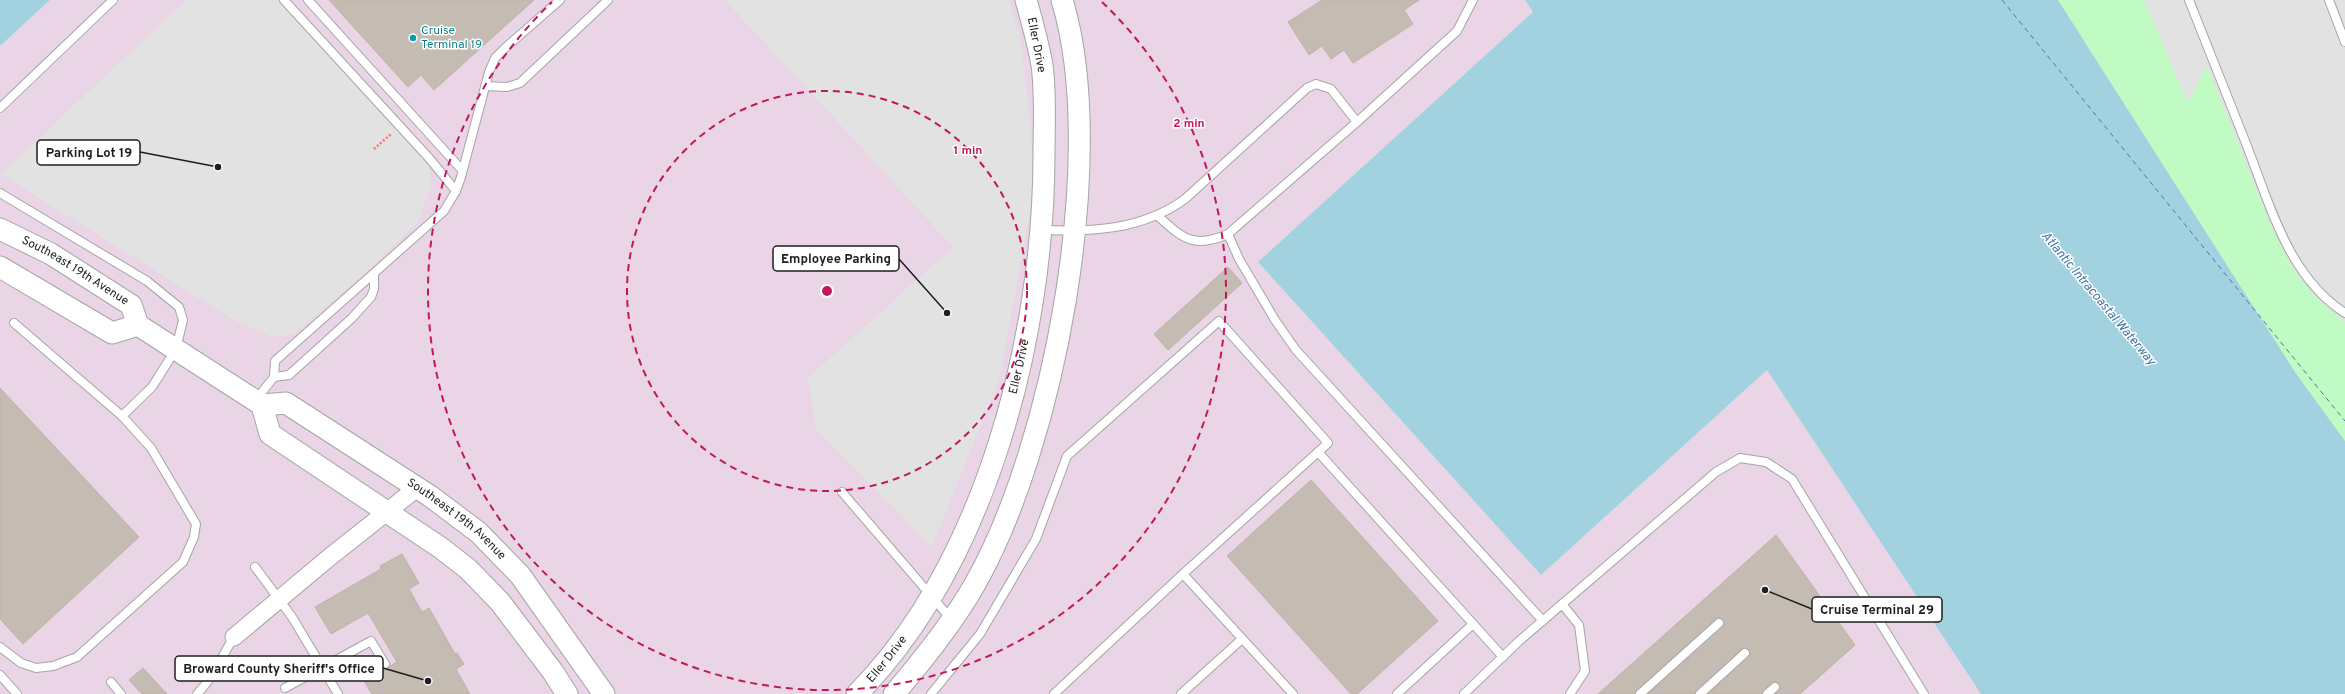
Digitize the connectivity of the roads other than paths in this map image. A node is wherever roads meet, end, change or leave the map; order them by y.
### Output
1 (113, 0) edge
2 (284, 0) edge
3 (308, 0) edge
4 (560, 0) edge
5 (608, 0) edge
6 (1026, 0) edge
7 (1062, 0) edge
8 (1473, 0) edge
9 (2189, 0) edge
10 (2329, 0) edge
11 (2345, 42) edge
12 (486, 86) junction
13 (0, 108) edge
14 (1357, 122) junction
15 (462, 170) junction
16 (456, 191) junction
17 (0, 194) edge
18 (1158, 216) junction
19 (0, 230) edge
20 (1041, 230) junction
21 (1074, 232) junction
22 (1228, 234) junction
23 (0, 266) edge
24 (374, 275) junction
25 (2345, 313) edge
26 (14, 323) dead end
27 (138, 325) junction
28 (176, 349) junction
29 (274, 377) junction
30 (259, 403) junction
31 (122, 416) junction
32 (1318, 452) junction
33 (418, 488) junction
34 (842, 492) dead end
35 (387, 512) junction
36 (255, 567) dead end
37 (1183, 574) junction
38 (931, 596) junction
39 (279, 599) junction
40 (1562, 604) junction
41 (951, 620) junction
42 (1543, 621) junction
43 (1718, 623) dead end
44 (1473, 624) junction
45 (234, 637) joint
46 (1242, 639) junction
47 (0, 647) edge
48 (1745, 652) dead end
49 (1503, 657) junction
50 (385, 664) dead end
51 (322, 668) junction
52 (553, 672) junction
53 (0, 675) edge
54 (111, 682) dead end
55 (1775, 687) dead end
56 (286, 688) dead end
57 (17, 694) edge
58 (121, 694) edge
59 (197, 694) edge
60 (338, 694) edge
61 (562, 694) edge
62 (567, 694) edge
63 (604, 694) edge
64 (857, 694) edge
65 (894, 694) edge
66 (931, 694) edge
67 (1054, 694) edge
68 (1182, 694) edge
69 (1293, 694) edge
70 (1397, 694) edge
71 (1464, 694) edge
72 (1570, 694) edge
73 (1640, 694) edge
74 (1700, 694) edge
75 (1768, 694) edge
76 (1924, 694) edge

1 - 13 lane
2 - 16 lane
3 - 15 lane
4 - 12 lane
5 - 12 lane
6 - 20 street, Eller Drive
7 - 21 street
8 - 14 lane
9 - 25 lane
10 - 11 lane
12 - 15 lane
14 - 18 lane
14 - 22 lane
15 - 16 lane
16 - 24 lane
17 - 28 lane
18 - 21 lane
18 - 22 lane
19 - 27 street, Southeast 19th Avenue
20 - 21 lane
20 - 38 street, Eller Drive
21 - 41 street
22 - 42 lane
23 - 27 street
24 - 29 lane
24 - 29 lane
26 - 31 lane
27 - 28 street
28 - 30 street
28 - 31 lane
29 - 30 lane
30 - 33 street, Southeast 19th Avenue
30 - 35 street
31 - 47 lane
32 - 37 lane
32 - 44 lane
32 - 66 lane
33 - 35 street
33 - 63 street, Southeast 19th Avenue
34 - 38 lane
35 - 39 street
35 - 52 street
36 - 39 lane
37 - 46 lane
37 - 67 lane
38 - 41 lane
38 - 64 street, Eller Drive
39 - 45 street
39 - 51 lane
40 - 42 lane
40 - 72 lane
40 - 76 lane
41 - 65 street
42 - 49 lane
43 - 73 lane
44 - 49 lane
44 - 70 lane
45 - 59 lane
46 - 68 lane
46 - 69 lane
48 - 74 lane
49 - 71 lane
50 - 51 lane
51 - 56 lane
51 - 60 lane
52 - 61 street
52 - 62 street
53 - 57 lane
54 - 58 lane
55 - 75 lane

